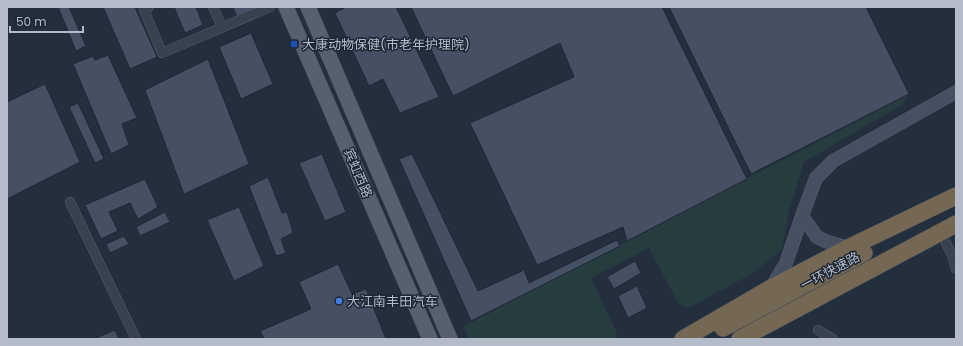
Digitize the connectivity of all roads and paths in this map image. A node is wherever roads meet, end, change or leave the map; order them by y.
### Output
1 (149, 7) edge
2 (213, 7) edge
3 (270, 7) edge
4 (286, 7) edge
5 (308, 7) edge
6 (222, 28) junction
7 (956, 92) edge
8 (956, 196) edge
9 (70, 202) dead end
10 (956, 202) edge
11 (802, 216) junction
12 (956, 224) edge
13 (951, 239) edge
14 (848, 248) junction
15 (956, 269) edge
16 (771, 288) junction
17 (818, 330) dead end
18 (136, 339) edge
19 (430, 339) edge
20 (450, 339) edge
21 (683, 339) edge
22 (704, 339) edge
23 (740, 339) edge
24 (763, 339) edge
25 (833, 339) edge

1 - 6 street
2 - 6 street
3 - 6 street
4 - 19 main road, 宾虹西路
5 - 20 main road, 宾虹西路
7 - 11 main road
8 - 14 highway
9 - 18 street
10 - 22 highway, 一环快速路
11 - 14 main road
11 - 16 main road
12 - 23 highway, 一环快速路
13 - 15 street
13 - 24 highway
14 - 16 highway
16 - 21 highway
17 - 25 street

